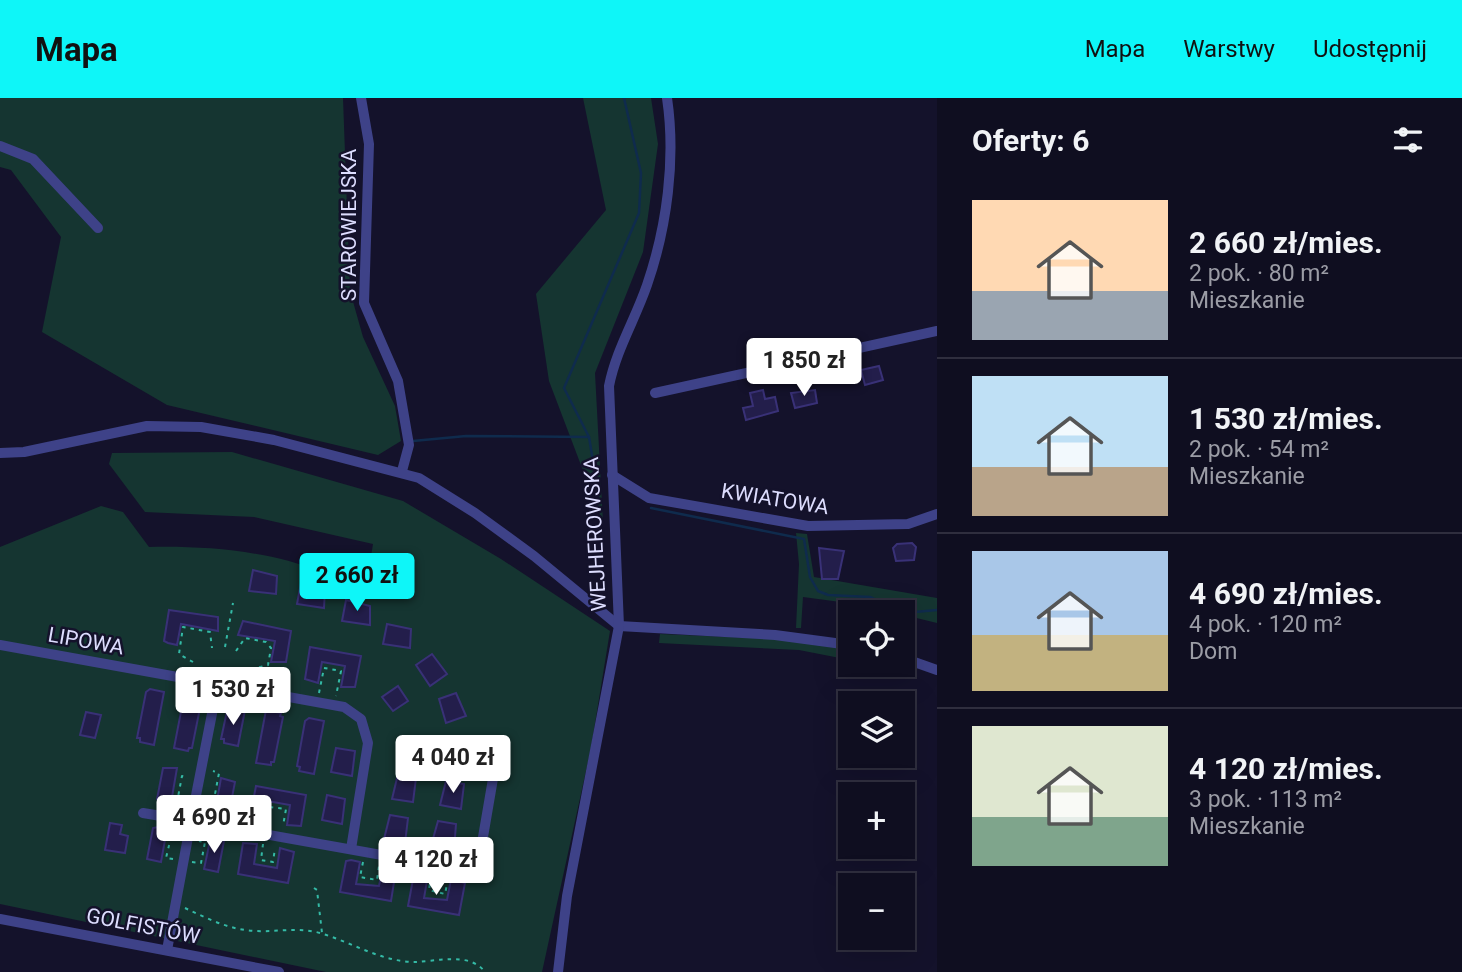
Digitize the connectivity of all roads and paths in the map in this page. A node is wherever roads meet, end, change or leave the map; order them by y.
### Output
1 (360, 98) edge
2 (667, 98) edge
3 (0, 146) edge
4 (98, 228) dead end
5 (937, 331) edge
6 (655, 393) dead end
7 (0, 453) edge
8 (402, 471) junction
9 (612, 475) junction
10 (936, 516) edge
11 (233, 603) dead end
12 (619, 626) junction
13 (838, 643) edge
14 (0, 645) edge
15 (225, 647) dead end
16 (212, 648) dead end
17 (236, 651) dead end
18 (915, 662) edge
19 (193, 663) dead end
20 (248, 670) dead end
21 (937, 670) edge
22 (218, 683) junction
23 (318, 701) junction
24 (335, 704) junction
25 (495, 767) dead end
26 (200, 774) junction
27 (195, 804) junction
28 (143, 813) dead end
29 (191, 821) junction
30 (265, 834) junction
31 (279, 837) junction
32 (188, 840) junction
33 (351, 849) junction
34 (365, 852) junction
35 (382, 855) junction
36 (184, 861) junction
37 (433, 864) junction
38 (450, 867) junction
39 (314, 888) dead end
40 (176, 904) junction
41 (0, 919) edge
42 (322, 933) junction
43 (167, 950) junction
44 (279, 972) edge
45 (485, 972) edge
46 (558, 972) edge

1 - 8 street, STAROWIEJSKA
2 - 9 street, WEJHEROWSKA
3 - 4 street
5 - 6 street
7 - 8 street
8 - 12 street
9 - 10 street, KWIATOWA
9 - 12 street, WEJHEROWSKA
11 - 15 path
12 - 13 street
12 - 46 street, WEJHEROWSKA
14 - 22 street, LIPOWA
16 - 19 path
17 - 20 path
18 - 21 street
22 - 23 street, LIPOWA
22 - 26 street
23 - 24 street, LIPOWA
23 - 24 path
24 - 33 street, LIPOWA
25 - 38 street
26 - 27 street
26 - 27 path
26 - 27 path
27 - 29 street
28 - 29 street
29 - 30 street
29 - 32 street
30 - 31 street
30 - 31 path
30 - 31 path
31 - 33 street
32 - 36 street
32 - 36 path
32 - 36 path
33 - 34 street
34 - 35 street
34 - 35 path
35 - 37 street
36 - 40 street
37 - 38 street
37 - 38 path
39 - 42 path
40 - 42 path
40 - 43 street
41 - 43 street, GOLFISTÓW
42 - 45 path
43 - 44 street, GOLFISTÓW

